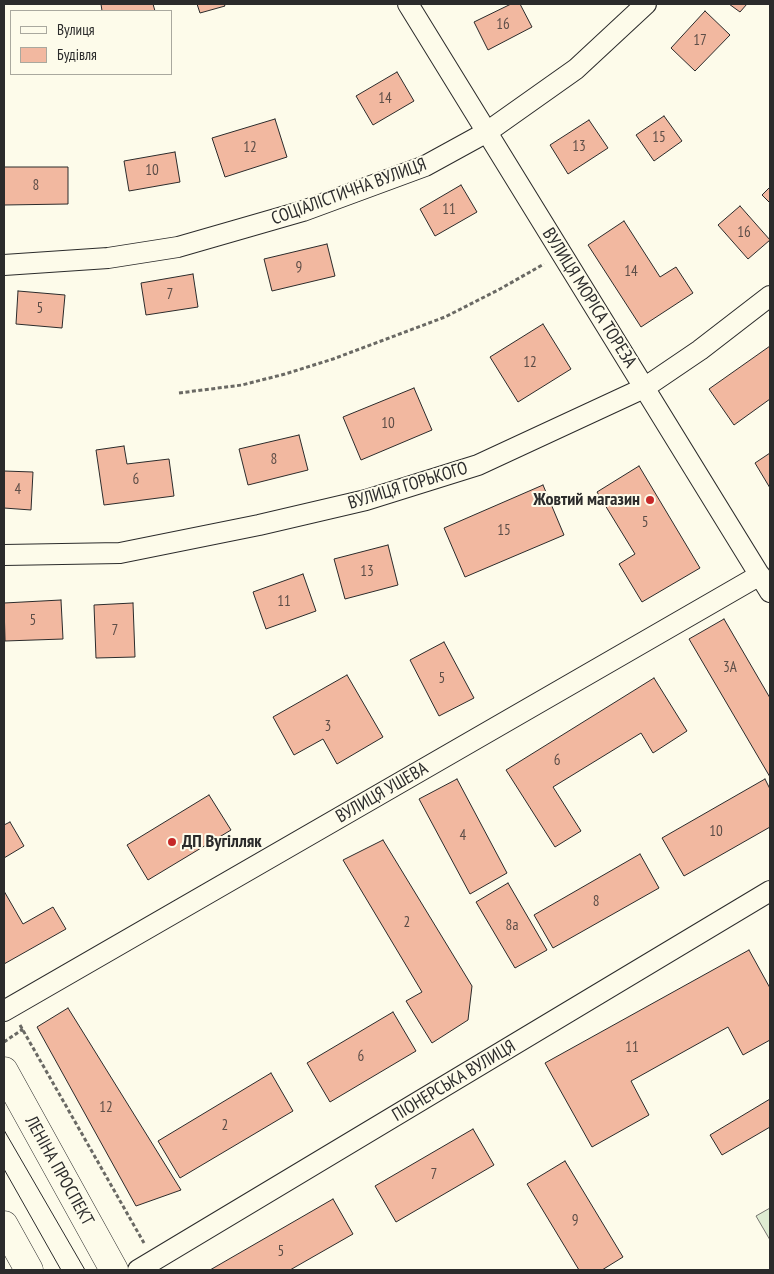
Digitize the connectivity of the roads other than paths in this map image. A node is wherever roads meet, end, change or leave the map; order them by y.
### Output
1 (408, 4) edge
2 (646, 4) edge
3 (487, 132) junction
4 (4, 265) edge
5 (770, 296) edge
6 (644, 388) junction
7 (4, 555) edge
8 (760, 575) junction
9 (770, 592) edge
10 (770, 891) edge
11 (7, 1009) edge
12 (4, 1071) edge
13 (4, 1225) edge
14 (146, 1266) edge
15 (29, 1270) edge
16 (114, 1270) edge

1 - 3 street, ВУЛИЦЯ МОРІСА ТОРЕЗА
2 - 3 street, СОЦІАЛІСТИЧНА ВУЛИЦЯ
3 - 4 street, СОЦІАЛІСТИЧНА ВУЛИЦЯ
3 - 6 street, ВУЛИЦЯ МОРІСА ТОРЕЗА
5 - 6 street, ВУЛИЦЯ ГОРЬКОГО
6 - 7 street, ВУЛИЦЯ ГОРЬКОГО
6 - 8 street, ВУЛИЦЯ МОРІСА ТОРЕЗА
8 - 9 street, ВУЛИЦЯ МОРІСА ТОРЕЗА
8 - 11 street, ВУЛИЦЯ УШЕВА
10 - 14 street, ПІОНЕРСЬКА ВУЛИЦЯ
12 - 16 main road, ЛЕНІНА ПРОСПЕКТ
13 - 15 main road

